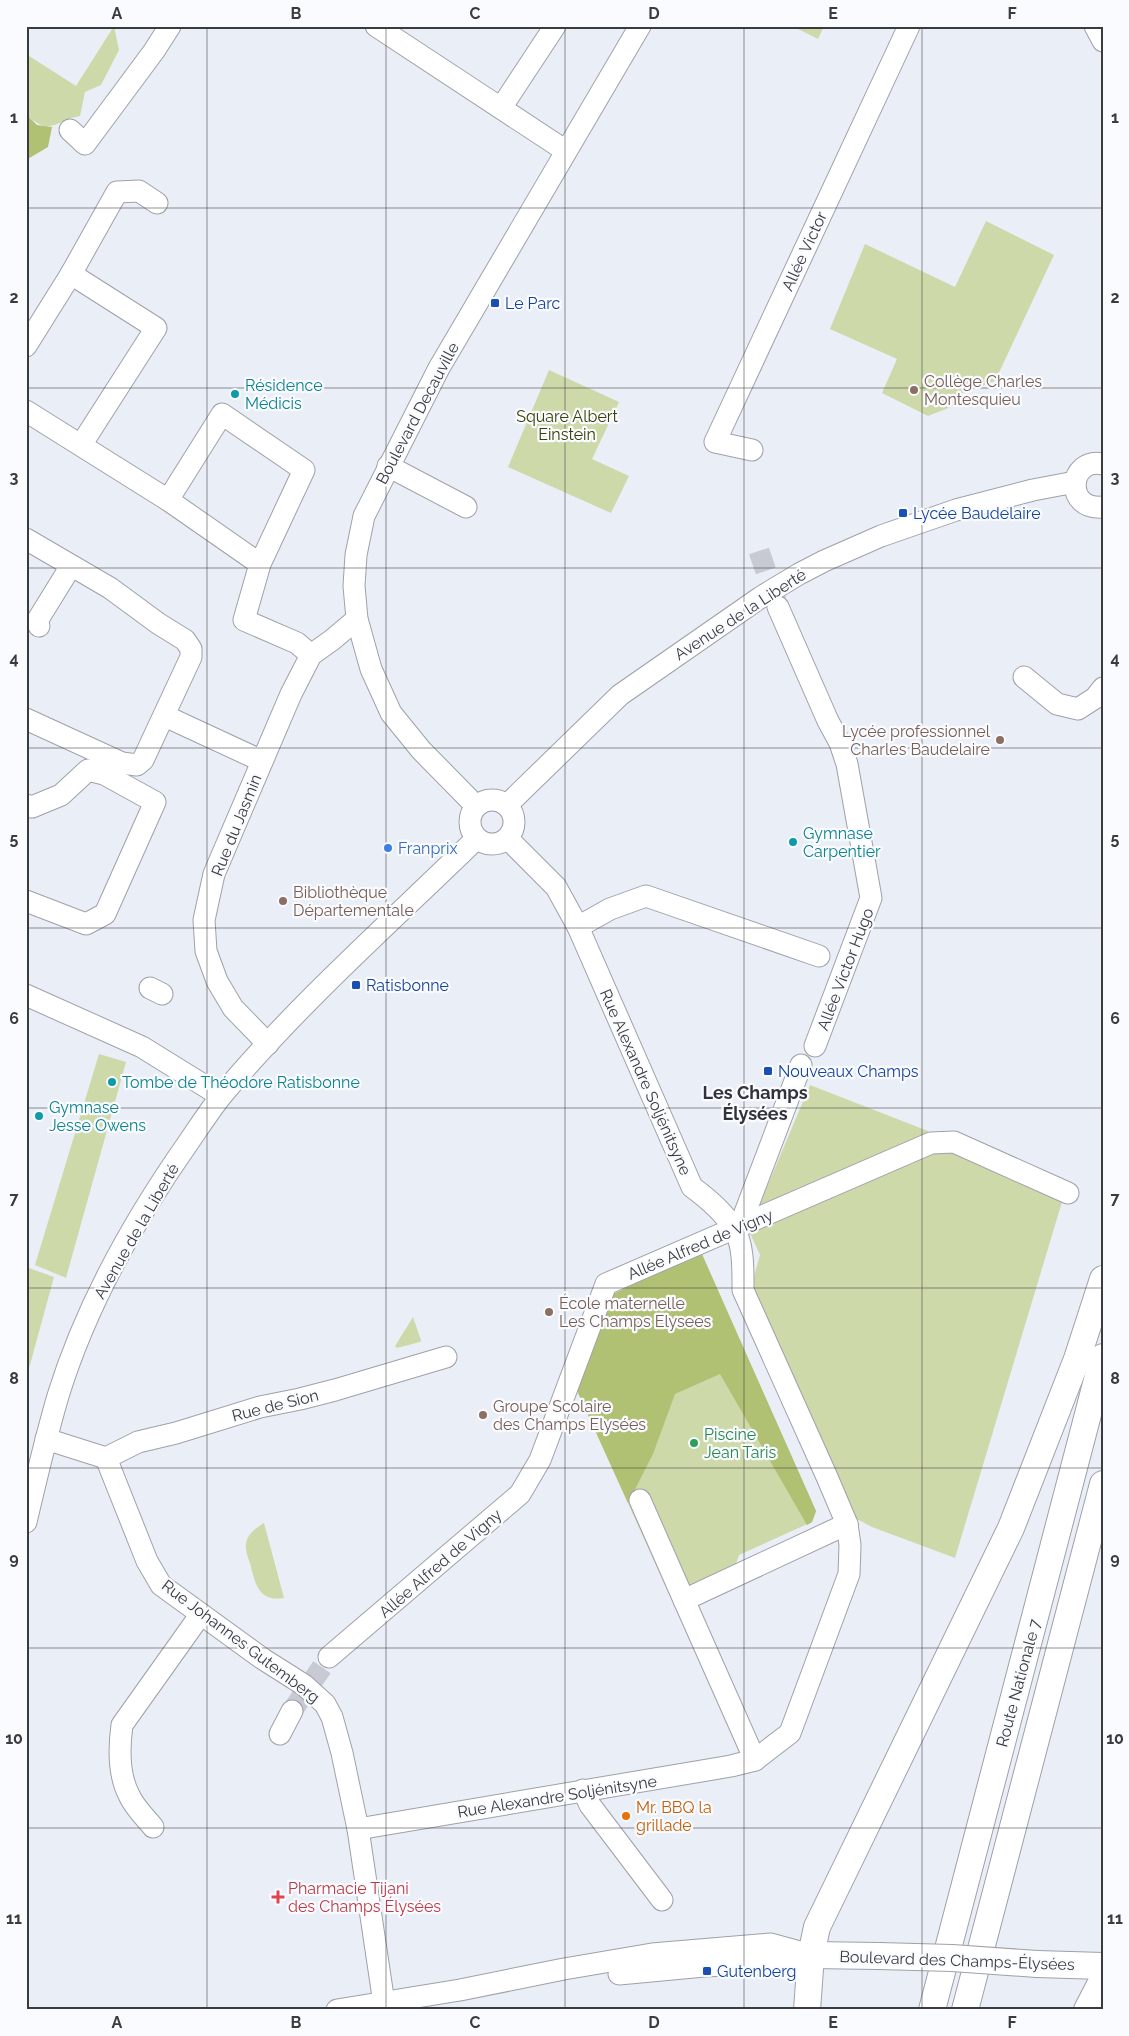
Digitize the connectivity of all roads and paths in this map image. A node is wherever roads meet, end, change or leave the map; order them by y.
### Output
1 (170, 26) edge
2 (376, 26) edge
3 (555, 26) edge
4 (640, 26) edge
5 (909, 26) edge
6 (1095, 26) edge
7 (1103, 40) edge
8 (501, 108) junction
9 (78, 137) dead end
10 (566, 151) junction
11 (157, 203) dead end
12 (71, 274) junction
13 (26, 346) edge
14 (26, 411) edge
15 (81, 445) junction
16 (752, 450) dead end
17 (1103, 464) edge
18 (388, 466) junction
19 (1075, 482) junction
20 (168, 500) junction
21 (466, 507) dead end
22 (1103, 507) edge
23 (26, 539) edge
24 (260, 564) junction
25 (71, 566) junction
26 (778, 607) tunnel mouth
27 (357, 619) junction
28 (39, 626) dead end
29 (311, 655) junction
30 (1024, 677) dead end
31 (1103, 688) edge
32 (165, 716) junction
33 (26, 719) edge
34 (262, 761) junction
35 (26, 805) edge
36 (476, 806) junction
37 (507, 806) junction
38 (508, 838) junction
39 (476, 839) junction
40 (26, 901) edge
41 (578, 927) junction
42 (819, 956) dead end
43 (26, 995) edge
44 (268, 1044) junction
45 (815, 1046) dead end
46 (801, 1065) dead end
47 (221, 1096) junction
48 (1068, 1193) dead end
49 (738, 1224) junction
50 (1103, 1280) edge
51 (446, 1357) dead end
52 (1103, 1357) edge
53 (46, 1438) junction
54 (106, 1458) junction
55 (1103, 1484) edge
56 (640, 1500) dead end
57 (26, 1522) edge
58 (847, 1524) junction
59 (684, 1600) junction
60 (201, 1614) junction
61 (329, 1657) tunnel mouth
62 (292, 1711) tunnel mouth
63 (280, 1734) dead end
64 (755, 1760) junction
65 (583, 1790) junction
66 (153, 1828) dead end
67 (358, 1829) junction
68 (662, 1900) dead end
69 (811, 1956) junction
70 (1103, 1966) edge
71 (1103, 1979) edge
72 (385, 2006) edge
73 (337, 2010) edge
74 (807, 2010) edge
75 (932, 2010) edge
76 (965, 2010) edge
77 (1087, 2010) edge

1 - 9 street
2 - 8 street
3 - 8 street
4 - 10 street, Boulevard Decauville
5 - 16 street, Allée Victor
6 - 7 street
8 - 10 street
10 - 18 street, Boulevard Decauville
11 - 12 street
12 - 13 street
12 - 15 street
14 - 15 street
15 - 20 street
17 - 19 street
18 - 21 street
18 - 27 street, Boulevard Decauville
19 - 22 street
19 - 37 street, Avenue de la Liberté
20 - 24 street
20 - 24 street
23 - 25 street
24 - 29 street
25 - 28 street
25 - 32 street
26 - 45 street, Allée Victor Hugo
27 - 29 street, Rue du Jasmin
27 - 36 street, Boulevard Decauville
29 - 34 street, Rue du Jasmin
30 - 31 street
32 - 33 street
32 - 34 street
34 - 44 street, Rue du Jasmin
35 - 40 street
36 - 37 street
36 - 39 street
37 - 38 street
38 - 39 street
38 - 41 street, Rue Alexandre Soljénitsyne
39 - 44 street, Avenue de la Liberté
41 - 42 street
41 - 49 street, Rue Alexandre Soljénitsyne
43 - 47 street
44 - 47 street, Avenue de la Liberté
46 - 49 street
47 - 53 street, Avenue de la Liberté
48 - 49 street, Allée Alfred de Vigny
49 - 58 street, Rue Alexandre Soljénitsyne
49 - 61 street, Allée Alfred de Vigny
50 - 69 main road
51 - 54 street, Rue de Sion
52 - 75 main road, Route Nationale 7
53 - 54 street
53 - 57 street, Avenue de la Liberté
54 - 60 street, Rue Johannes Gutemberg
55 - 76 main road, Route Nationale 7
56 - 59 street
58 - 59 street
58 - 64 street, Rue Alexandre Soljénitsyne
59 - 64 street
60 - 66 street
60 - 67 street, Rue Johannes Gutemberg
62 - 63 street
64 - 65 street, Rue Alexandre Soljénitsyne
65 - 67 street, Rue Alexandre Soljénitsyne
65 - 68 street
67 - 72 street, Rue Johannes Gutemberg
69 - 70 main road, Boulevard des Champs-Élysées, bridge
69 - 72 street, Boulevard des Champs-Élysées
69 - 74 main road
71 - 77 main road
72 - 73 street, Boulevard des Champs-Élysées

